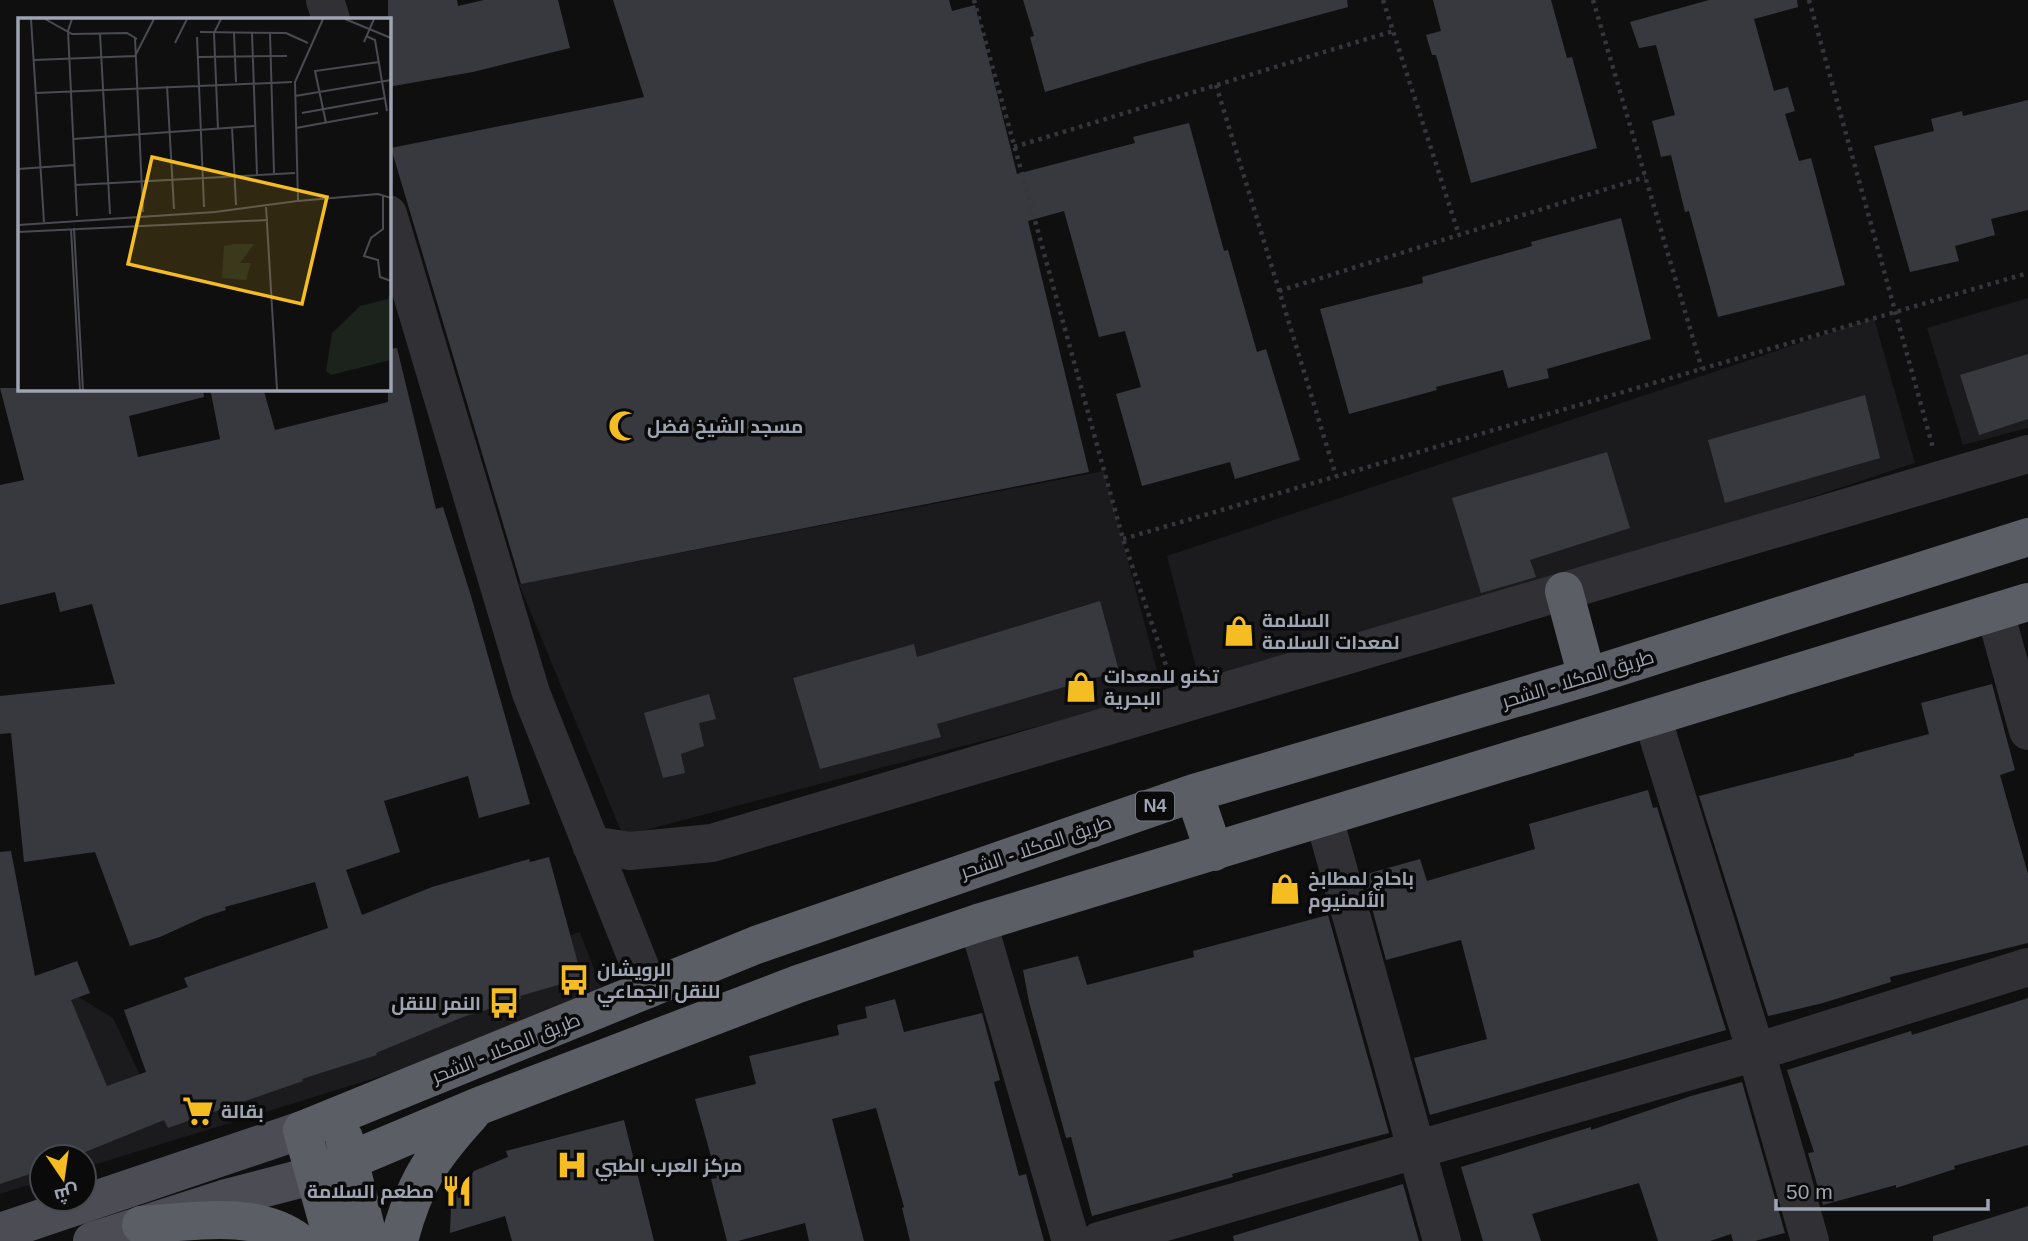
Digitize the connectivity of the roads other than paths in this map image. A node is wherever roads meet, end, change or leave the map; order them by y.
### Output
1 (325, 0) edge
2 (331, 18) edge
3 (390, 221) edge
4 (2028, 454) edge
5 (2028, 537) edge
6 (1564, 591) junction
7 (2012, 607) edge
8 (1587, 677) junction
9 (1652, 717) junction
10 (2028, 731) edge
11 (1194, 793) junction
12 (1324, 818) junction
13 (591, 845) junction
14 (1214, 852) junction
15 (978, 923) junction
16 (2028, 968) edge
17 (649, 989) junction
18 (1756, 1052) junction
19 (479, 1107) junction
20 (339, 1117) junction
21 (302, 1130) junction
22 (1417, 1151) junction
23 (350, 1161) junction
24 (315, 1175) junction
25 (141, 1225) junction
26 (0, 1232) edge
27 (92, 1241) edge
28 (298, 1241) edge
29 (333, 1241) edge
30 (369, 1241) edge
31 (398, 1241) edge
32 (1071, 1241) edge
33 (1099, 1241) edge
34 (1442, 1241) edge
35 (1810, 1241) edge

1 - 2 street
3 - 13 street
4 - 6 street
5 - 8 highway, طريق المكلا - الشحر / N4
6 - 8 highway
6 - 13 street
7 - 9 highway
7 - 10 street
8 - 11 highway, طريق المكلا - الشحر / N4
9 - 12 highway
9 - 18 street
11 - 14 highway
11 - 17 highway, طريق المكلا - الشحر / N4
12 - 14 highway
12 - 22 street
13 - 17 street
14 - 15 highway
15 - 19 highway
15 - 32 street
16 - 18 street
17 - 20 highway, طريق المكلا - الشحر / N4
18 - 22 street
18 - 35 street
19 - 23 highway
19 - 31 highway
20 - 21 highway, طريق المكلا - الشحر / N4
20 - 23 highway
21 - 24 highway
21 - 26 main road
22 - 33 street
22 - 34 street
23 - 24 highway
23 - 30 highway
24 - 25 main road
24 - 29 highway
25 - 27 main road
25 - 28 highway

